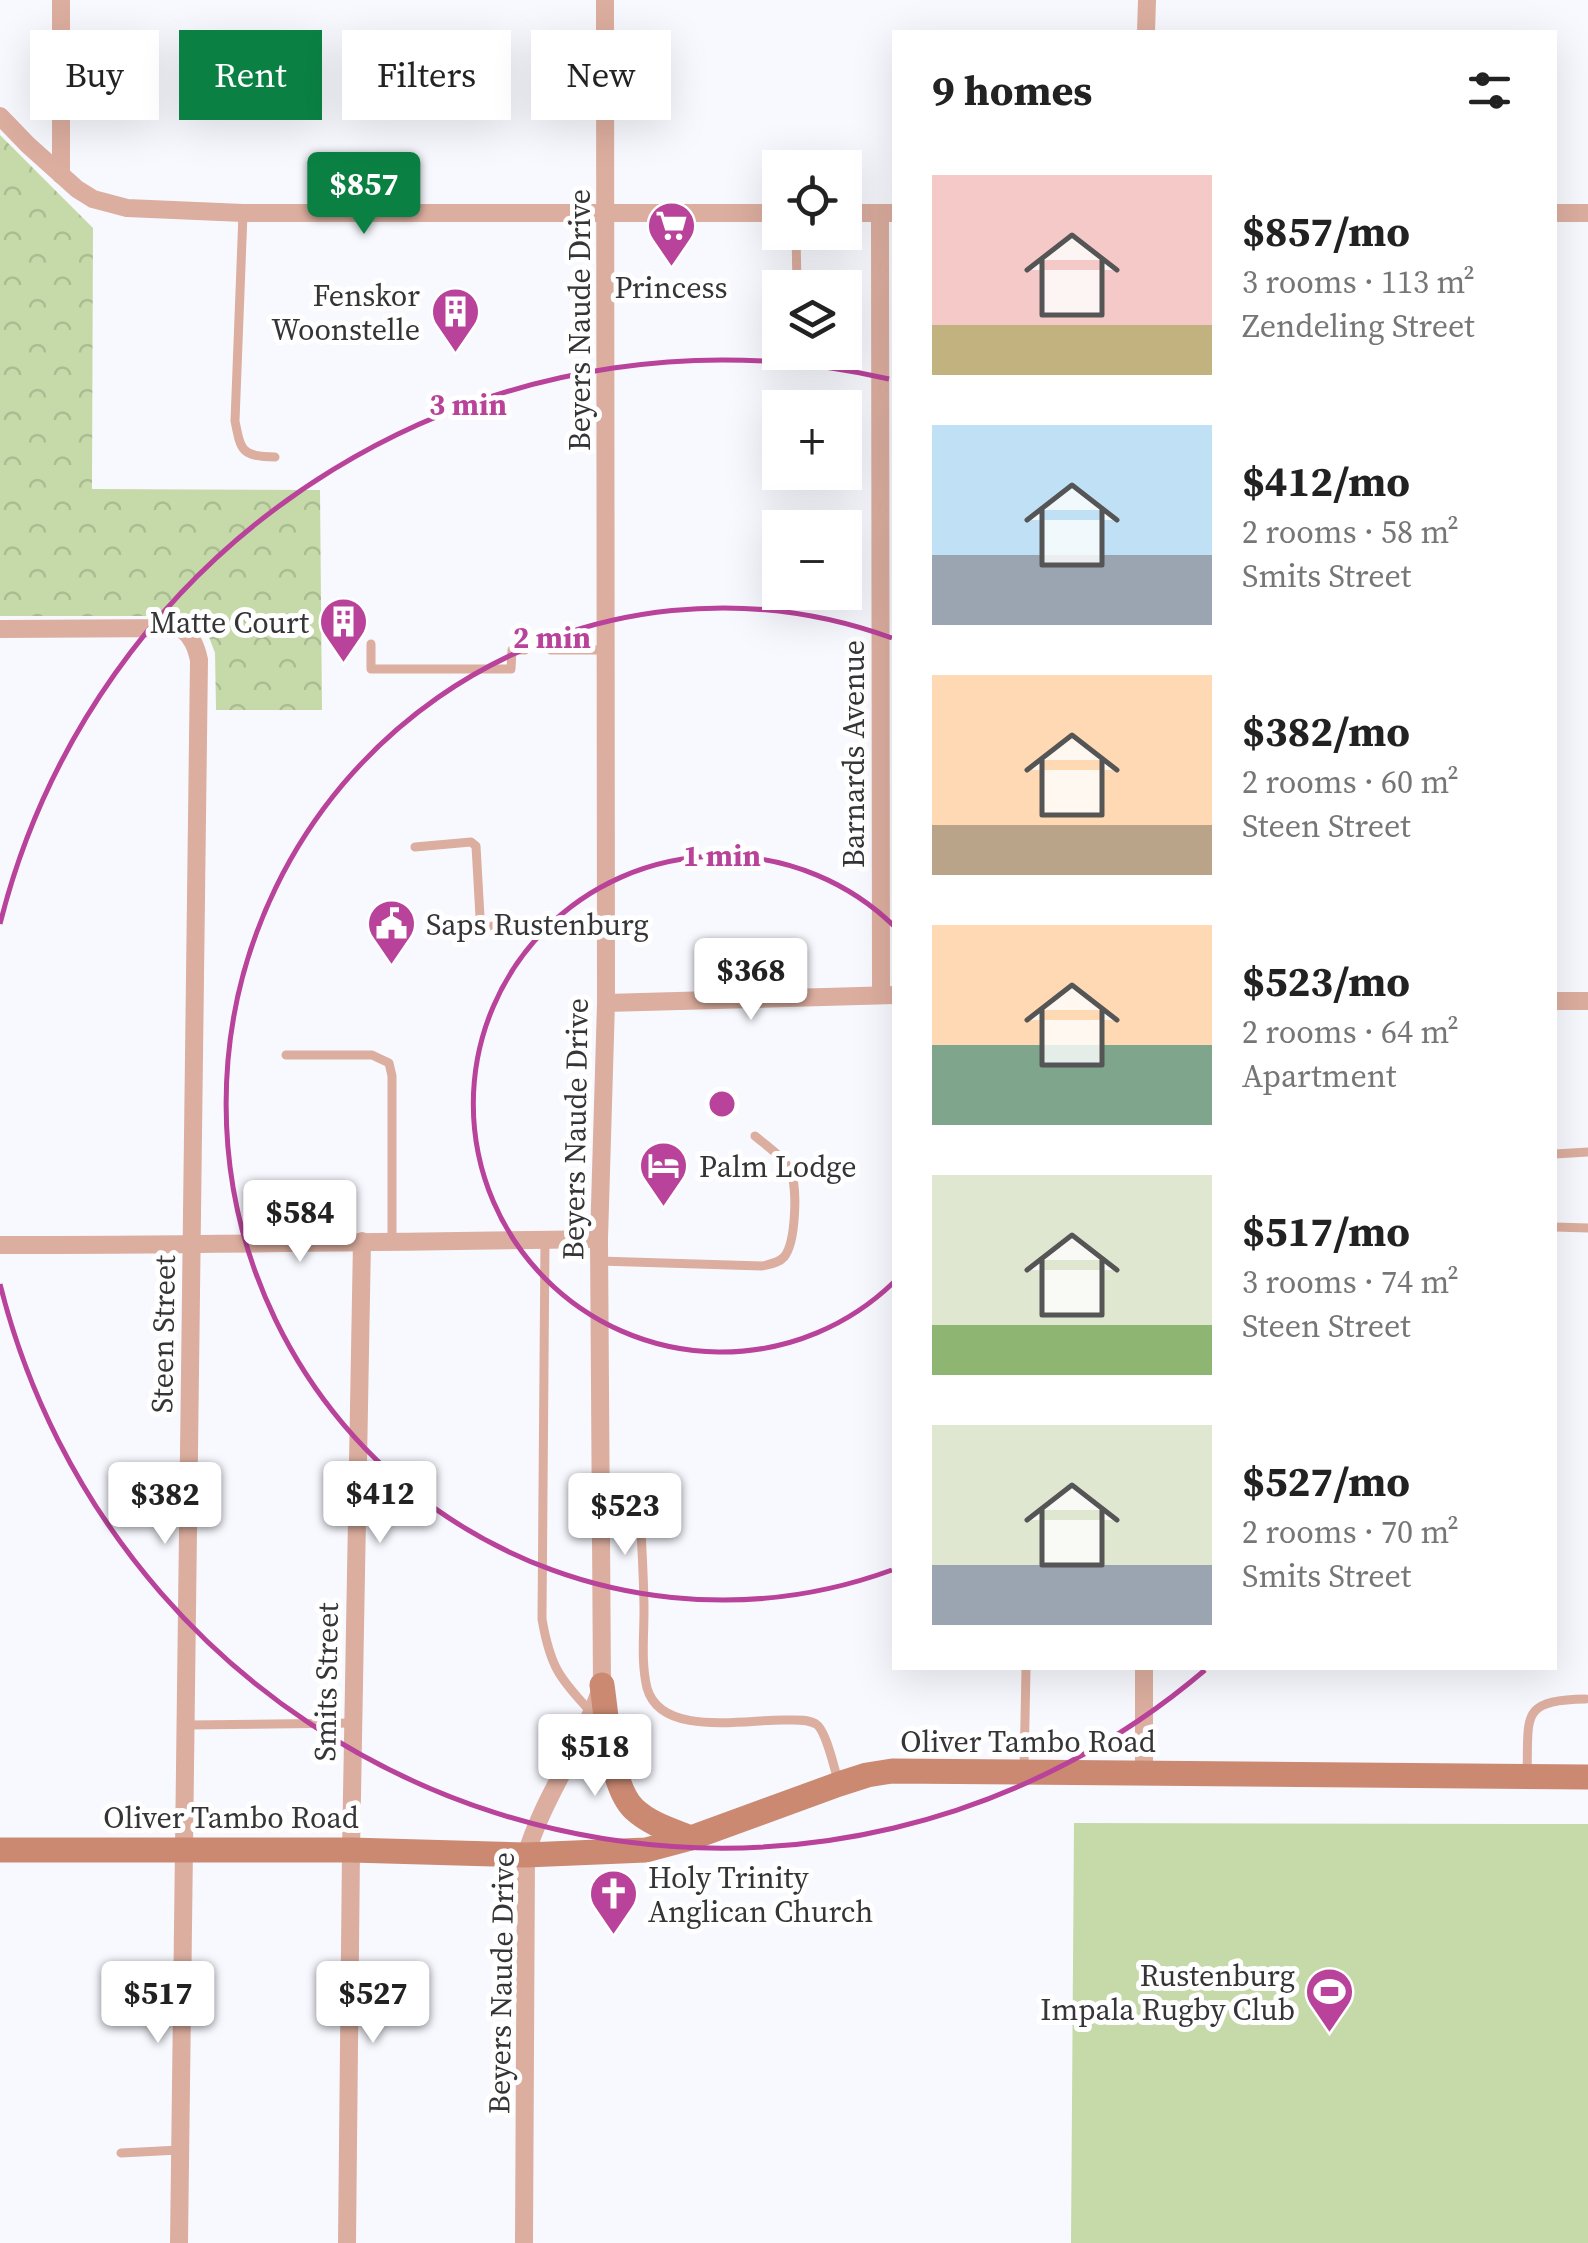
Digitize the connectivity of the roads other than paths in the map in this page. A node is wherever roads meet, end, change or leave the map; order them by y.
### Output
1 (61, 0) edge
2 (605, 0) edge
3 (1147, 0) edge
4 (1146, 30) edge
5 (0, 116) edge
6 (61, 176) junction
7 (1588, 212) edge
8 (243, 213) junction
9 (862, 213) edge
10 (888, 213) edge
11 (1557, 213) edge
12 (606, 214) junction
13 (762, 214) edge
14 (276, 457) dead end
15 (0, 629) edge
16 (371, 644) dead end
17 (524, 650) dead end
18 (552, 650) dead end
19 (606, 650) junction
20 (415, 847) dead end
21 (606, 931) junction
22 (888, 995) edge
23 (1557, 1001) edge
24 (1588, 1001) edge
25 (606, 1003) junction
26 (286, 1055) dead end
27 (755, 1136) dead end
28 (1588, 1152) edge
29 (1557, 1154) edge
30 (1557, 1228) edge
31 (1588, 1228) edge
32 (599, 1239) junction
33 (545, 1240) junction
34 (362, 1241) junction
35 (392, 1242) junction
36 (0, 1245) edge
37 (192, 1245) junction
38 (600, 1260) junction
39 (601, 1514) junction
40 (1026, 1670) edge
41 (1144, 1670) edge
42 (602, 1685) junction
43 (1586, 1699) edge
44 (593, 1714) junction
45 (353, 1723) junction
46 (187, 1725) junction
47 (1024, 1773) junction
48 (1144, 1775) junction
49 (1527, 1776) junction
50 (1588, 1777) edge
51 (839, 1784) junction
52 (691, 1838) junction
53 (0, 1850) edge
54 (185, 1850) junction
55 (350, 1850) junction
56 (526, 1855) junction
57 (179, 2150) junction
58 (121, 2153) dead end
59 (179, 2243) edge
60 (347, 2243) edge
61 (524, 2243) edge

1 - 6 street
2 - 12 street, Beyers Naude Drive
3 - 4 street
5 - 6 street
6 - 8 street
7 - 11 street
8 - 12 street
8 - 14 lane
9 - 10 street
10 - 22 street, Barnards Avenue
12 - 13 street
12 - 19 street, Beyers Naude Drive
15 - 37 street, Steen Street
16 - 17 lane
18 - 19 lane
19 - 21 street, Beyers Naude Drive
20 - 21 lane
21 - 25 street, Beyers Naude Drive
22 - 25 street
23 - 24 street
25 - 32 street, Beyers Naude Drive
26 - 35 lane
27 - 38 lane
28 - 29 lane
30 - 31 lane
32 - 33 street
32 - 38 street, Beyers Naude Drive
33 - 35 street
33 - 44 lane
34 - 35 street
34 - 37 street
34 - 45 street, Smits Street
36 - 37 street
37 - 46 street, Steen Street
38 - 39 street, Beyers Naude Drive
39 - 42 street, Beyers Naude Drive
39 - 51 lane
40 - 47 lane
41 - 48 street
42 - 44 street, Beyers Naude Drive
42 - 52 main road
43 - 49 lane
44 - 56 street, Beyers Naude Drive
45 - 46 lane
45 - 55 street, Smits Street
46 - 54 street, Steen Street
47 - 48 main road, Oliver Tambo Road
47 - 51 main road, Oliver Tambo Road
48 - 49 main road, Oliver Tambo Road
49 - 50 main road, Oliver Tambo Road
51 - 52 main road, Oliver Tambo Road
52 - 56 main road, Oliver Tambo Road
53 - 54 main road, Oliver Tambo Road
54 - 55 main road, Oliver Tambo Road
54 - 57 street, Steen Street
55 - 56 main road, Oliver Tambo Road
55 - 60 street, Smits Street
56 - 61 street, Beyers Naude Drive
57 - 58 lane
57 - 59 street, Steen Street

